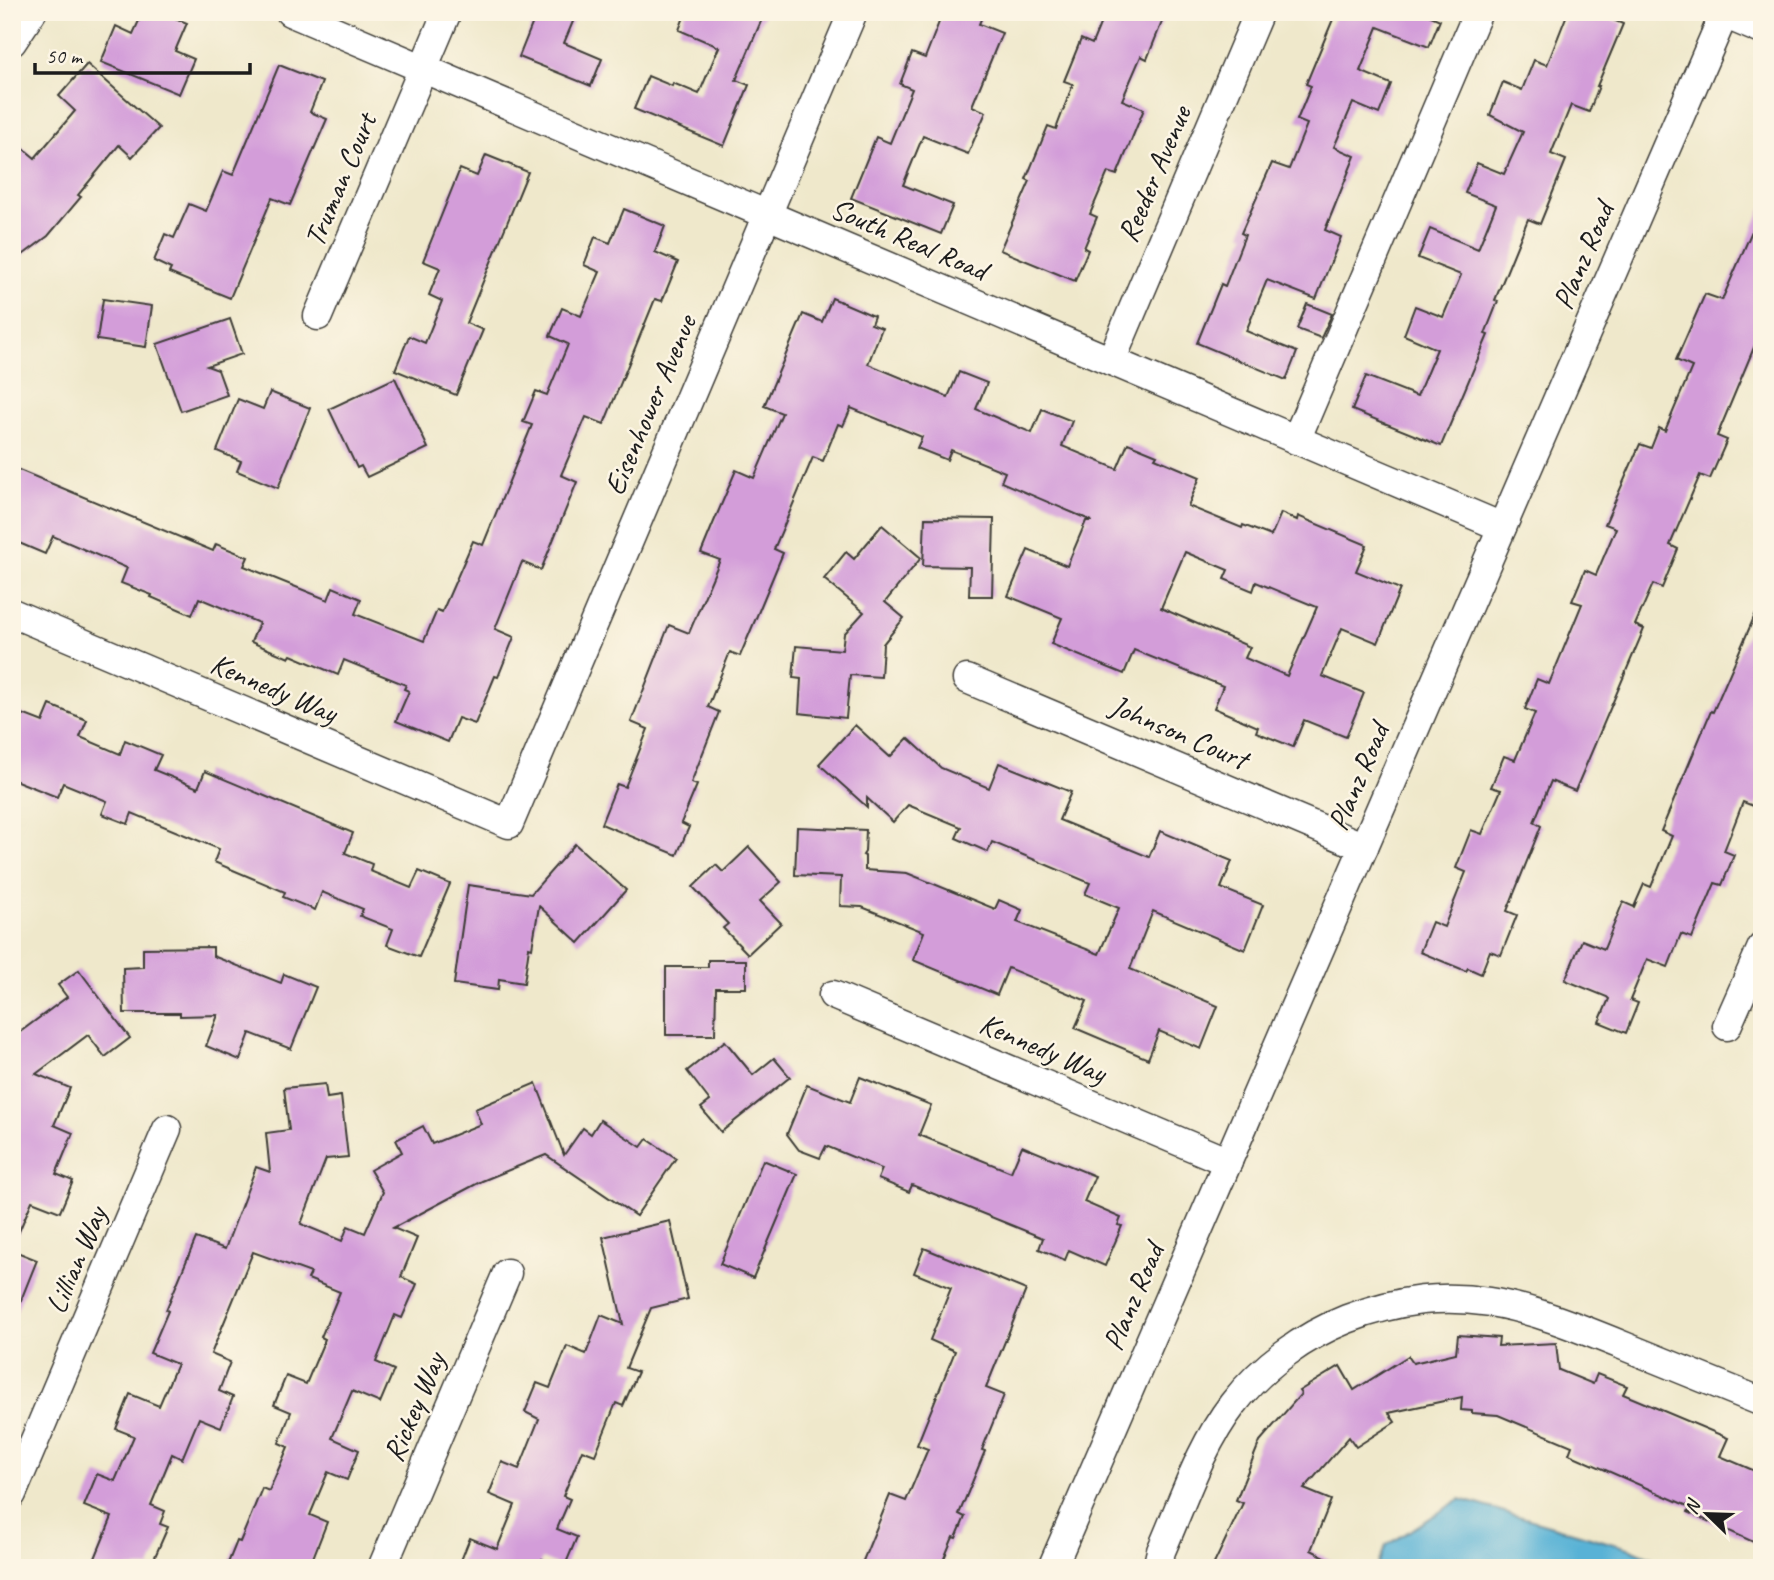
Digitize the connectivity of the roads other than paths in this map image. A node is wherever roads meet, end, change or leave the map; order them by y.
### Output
1 (32, 12) edge
2 (289, 12) edge
3 (447, 12) edge
4 (853, 12) edge
5 (1259, 12) edge
6 (1478, 12) edge
7 (1725, 13) edge
8 (1762, 30) edge
9 (12, 41) edge
10 (423, 69) junction
11 (767, 215) junction
12 (318, 316) dead end
13 (1111, 361) junction
14 (1296, 440) junction
15 (1502, 527) junction
16 (12, 613) edge
17 (967, 678) dead end
18 (509, 824) joint
19 (1364, 847) junction
20 (1762, 947) edge
21 (833, 995) dead end
22 (1727, 1026) dead end
23 (167, 1129) dead end
24 (1228, 1162) junction
25 (507, 1273) dead end
26 (1762, 1402) edge
27 (12, 1494) edge
28 (382, 1568) edge
29 (1052, 1568) edge
30 (1157, 1568) edge

1 - 9 street
2 - 10 street, South Real Road
3 - 10 street, Truman Court
4 - 11 street, Eisenhower Avenue
5 - 13 street, Reeder Avenue
6 - 14 street
7 - 8 street
7 - 15 street, Planz Road
10 - 11 street, South Real Road
10 - 12 street, Truman Court
11 - 13 street, South Real Road
11 - 18 street, Eisenhower Avenue
13 - 14 street, South Real Road
14 - 15 street, South Real Road
15 - 19 street, Planz Road
16 - 18 street, Kennedy Way
17 - 19 street, Johnson Court
19 - 24 street, Planz Road
20 - 22 street
21 - 24 street, Kennedy Way
23 - 27 street, Lillian Way
24 - 29 street, Planz Road
25 - 28 street, Rickey Way
26 - 30 street

